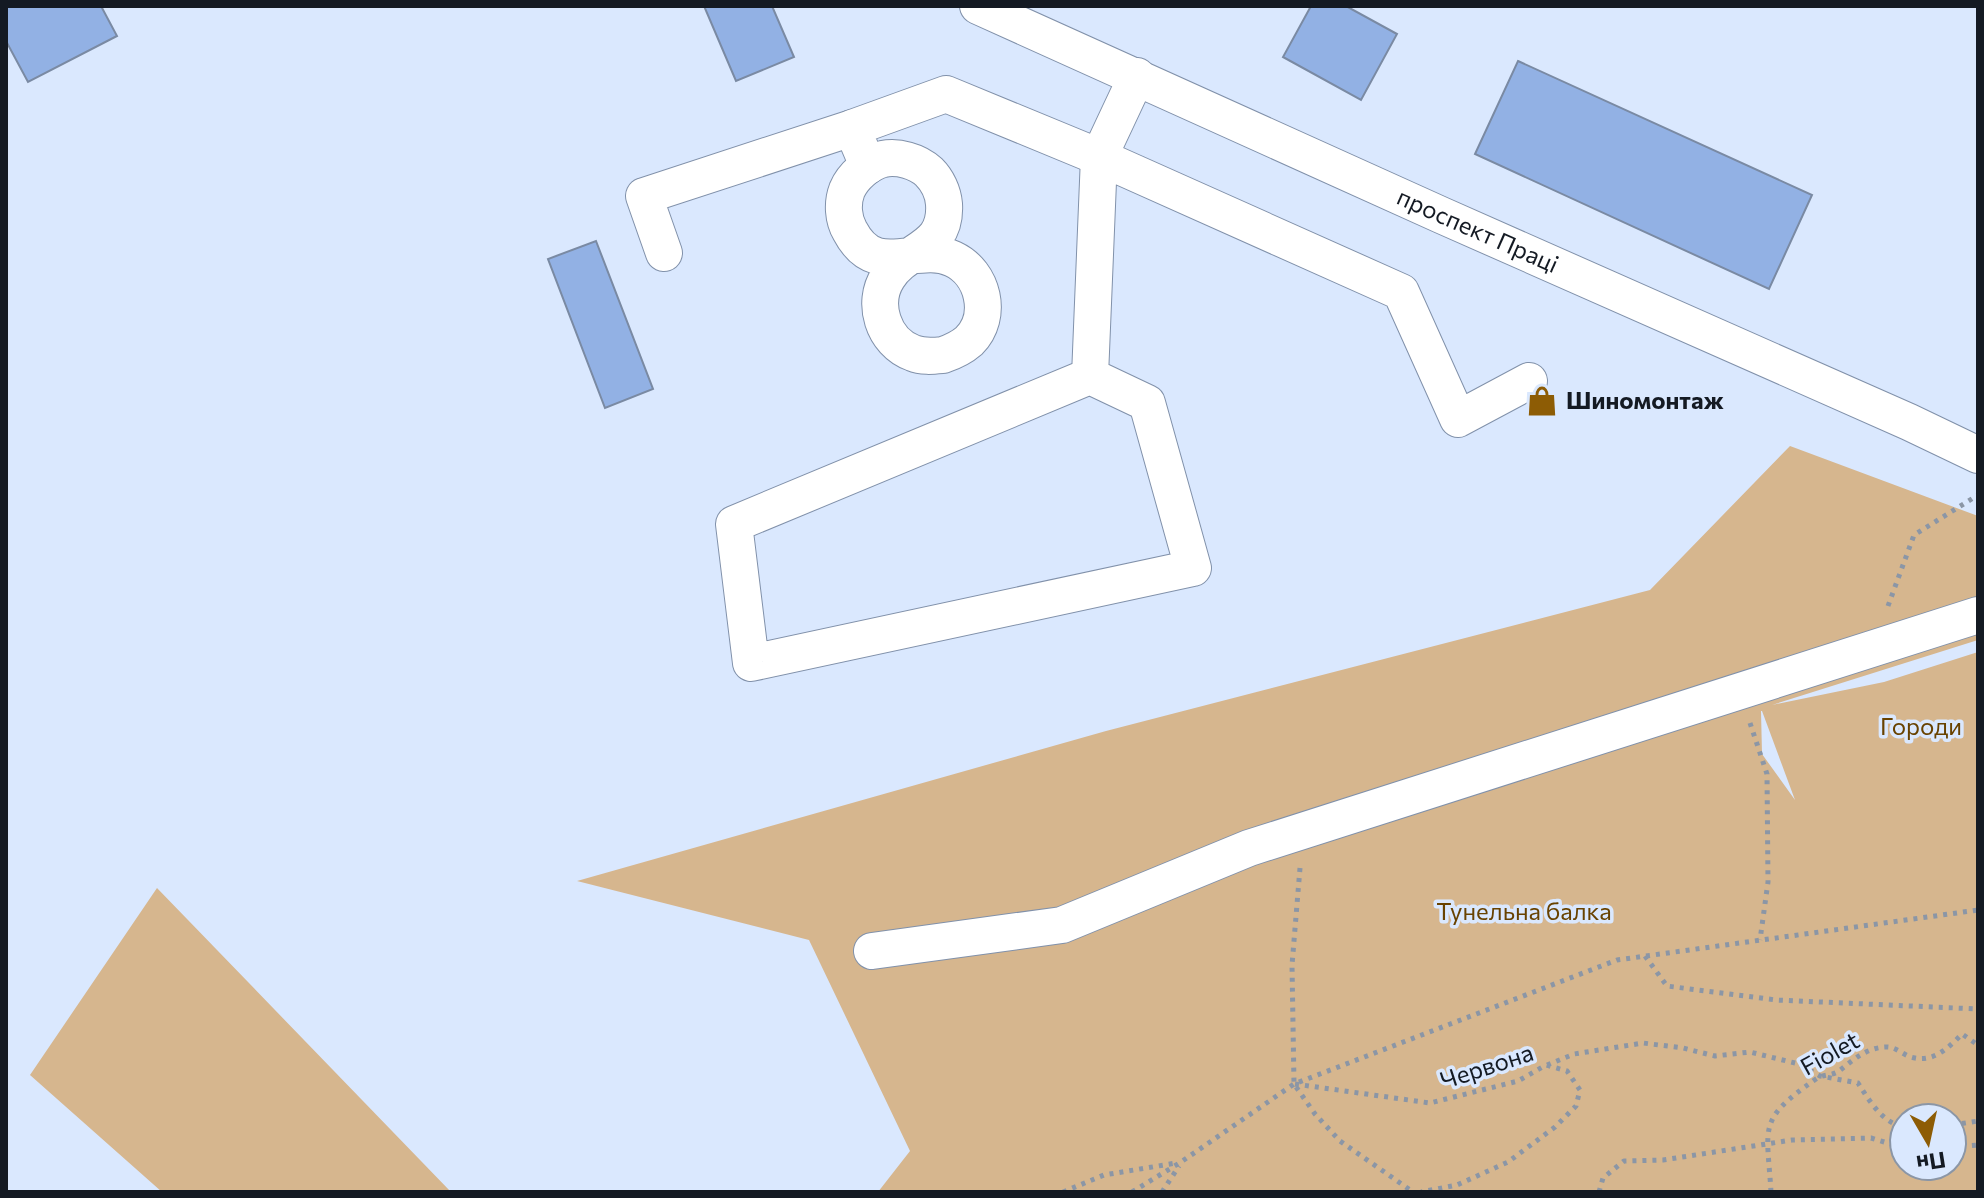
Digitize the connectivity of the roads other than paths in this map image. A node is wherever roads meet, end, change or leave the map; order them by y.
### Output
1 (978, 6) edge
2 (1137, 76) junction
3 (852, 128) junction
4 (1099, 157) junction
5 (868, 166) junction
6 (664, 253) dead end
7 (1090, 376) junction
8 (1529, 381) dead end
9 (1978, 455) edge
10 (1978, 615) edge
11 (872, 951) dead end

1 - 2 street, проспект Праці
2 - 4 street
2 - 9 street, проспект Праці
3 - 4 street
3 - 5 street
3 - 6 street
4 - 7 street
4 - 8 street
5 - 5 street
7 - 7 street
10 - 11 street

